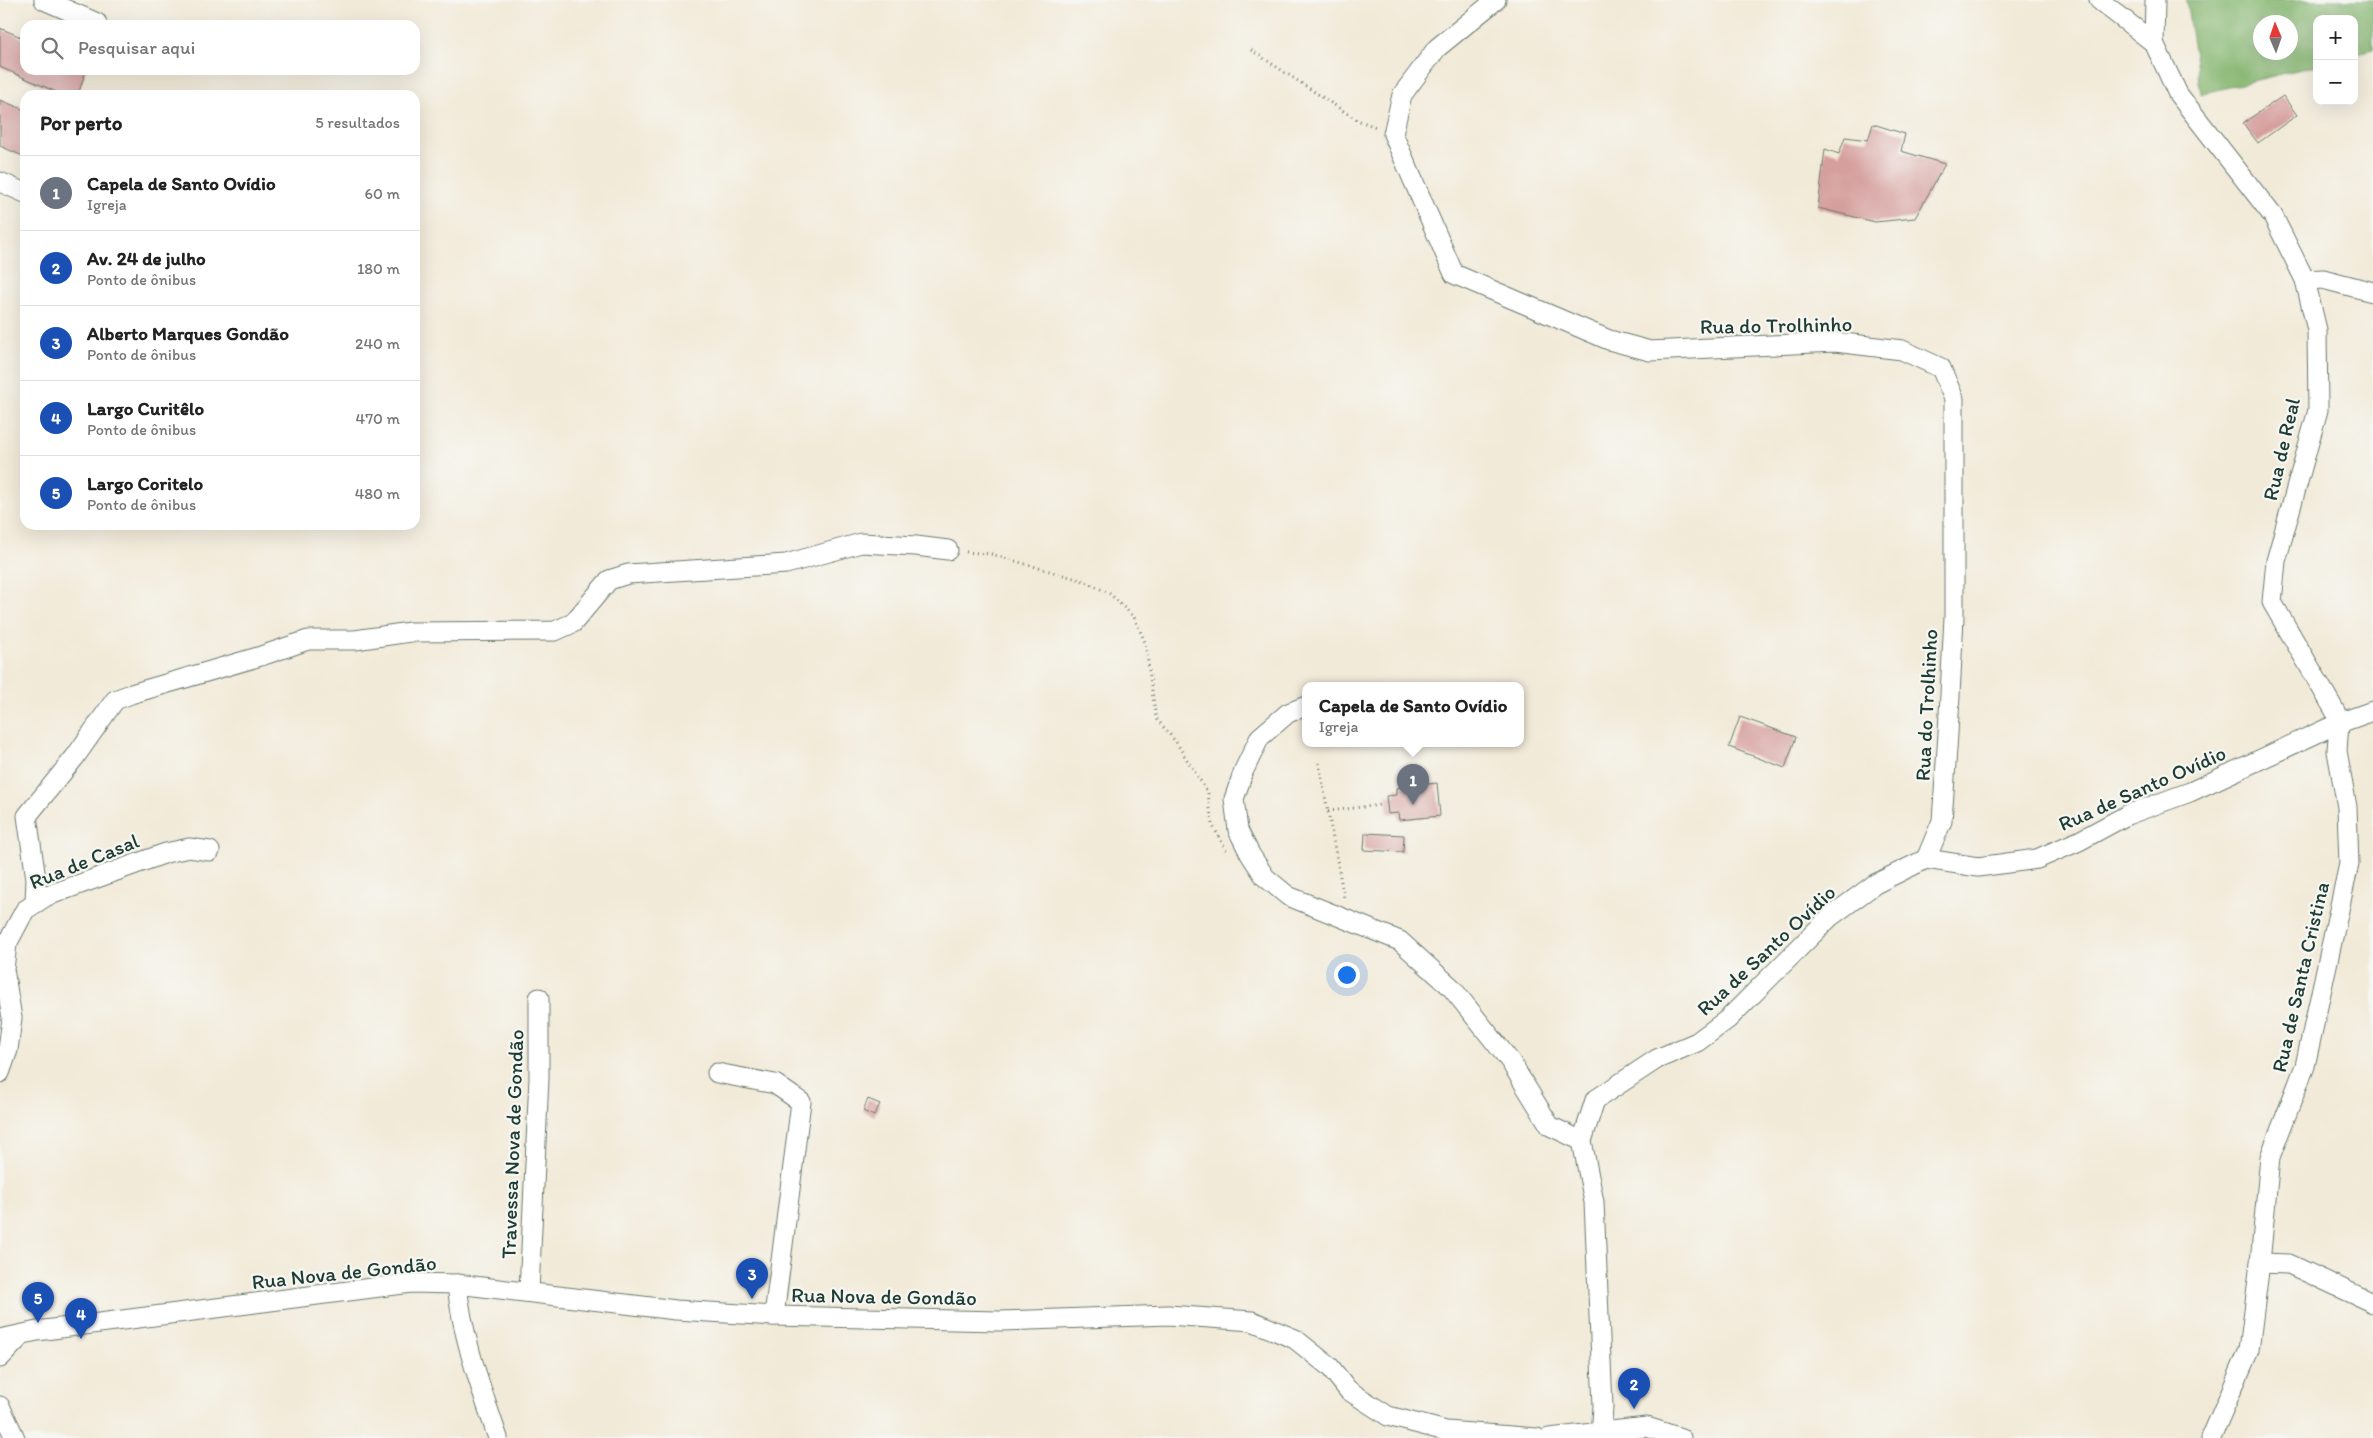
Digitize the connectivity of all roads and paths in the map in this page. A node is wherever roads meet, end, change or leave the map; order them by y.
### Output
1 (44, 0) edge
2 (1496, 0) edge
3 (2099, 0) edge
4 (2155, 0) edge
5 (90, 20) edge
6 (2154, 43) junction
7 (1251, 50) dead end
8 (1393, 134) junction
9 (0, 182) edge
10 (20, 191) edge
11 (2306, 280) junction
12 (2373, 292) edge
13 (948, 550) joint
14 (1302, 708) edge
15 (2373, 711) edge
16 (2339, 723) junction
17 (1319, 763) dead end
18 (1380, 805) dead end
19 (1328, 811) junction
20 (210, 851) dead end
21 (1231, 856) dead end
22 (1926, 859) junction
23 (35, 903) junction
24 (1348, 921) junction
25 (539, 998) dead end
26 (0, 1073) edge
27 (717, 1074) dead end
28 (1582, 1142) junction
29 (2260, 1264) junction
30 (457, 1284) junction
31 (529, 1292) junction
32 (2373, 1304) edge
33 (774, 1316) junction
34 (21, 1336) junction
35 (0, 1339) edge
36 (0, 1358) edge
37 (0, 1406) edge
38 (1601, 1435) edge
39 (15, 1438) edge
40 (498, 1438) edge
41 (1536, 1438) edge
42 (1549, 1438) edge
43 (1681, 1438) edge
44 (2211, 1438) edge

1 - 5 street
2 - 8 street
3 - 6 street, Rua de Real
4 - 6 street
6 - 11 street, Rua de Real
7 - 8 path
8 - 22 street, Rua do Trolhinho
9 - 10 street
11 - 12 street
11 - 16 street, Rua de Real
13 - 21 path
13 - 23 street
14 - 24 street
15 - 16 street, Rua de Santo Ovídio
16 - 22 street, Rua de Santo Ovídio
16 - 29 street, Rua de Santa Cristina
17 - 19 path
18 - 19 path
19 - 24 path
20 - 23 street, Rua de Casal
22 - 28 street, Rua de Santo Ovídio
23 - 26 street, Rua de Casal
24 - 28 street
25 - 31 street, Travessa Nova de Gondão
27 - 33 street
28 - 38 street, Rua de Santo Ovídio
29 - 32 street
29 - 44 street, Rua de Santa Cristina
30 - 31 street, Rua Nova de Gondão
30 - 34 street, Rua Nova de Gondão
30 - 40 street
31 - 33 street, Rua Nova de Gondão
33 - 41 street, Rua Nova de Gondão
34 - 35 street, Rua Nova de Gondão
34 - 36 street
37 - 39 street
38 - 42 street
38 - 43 street

